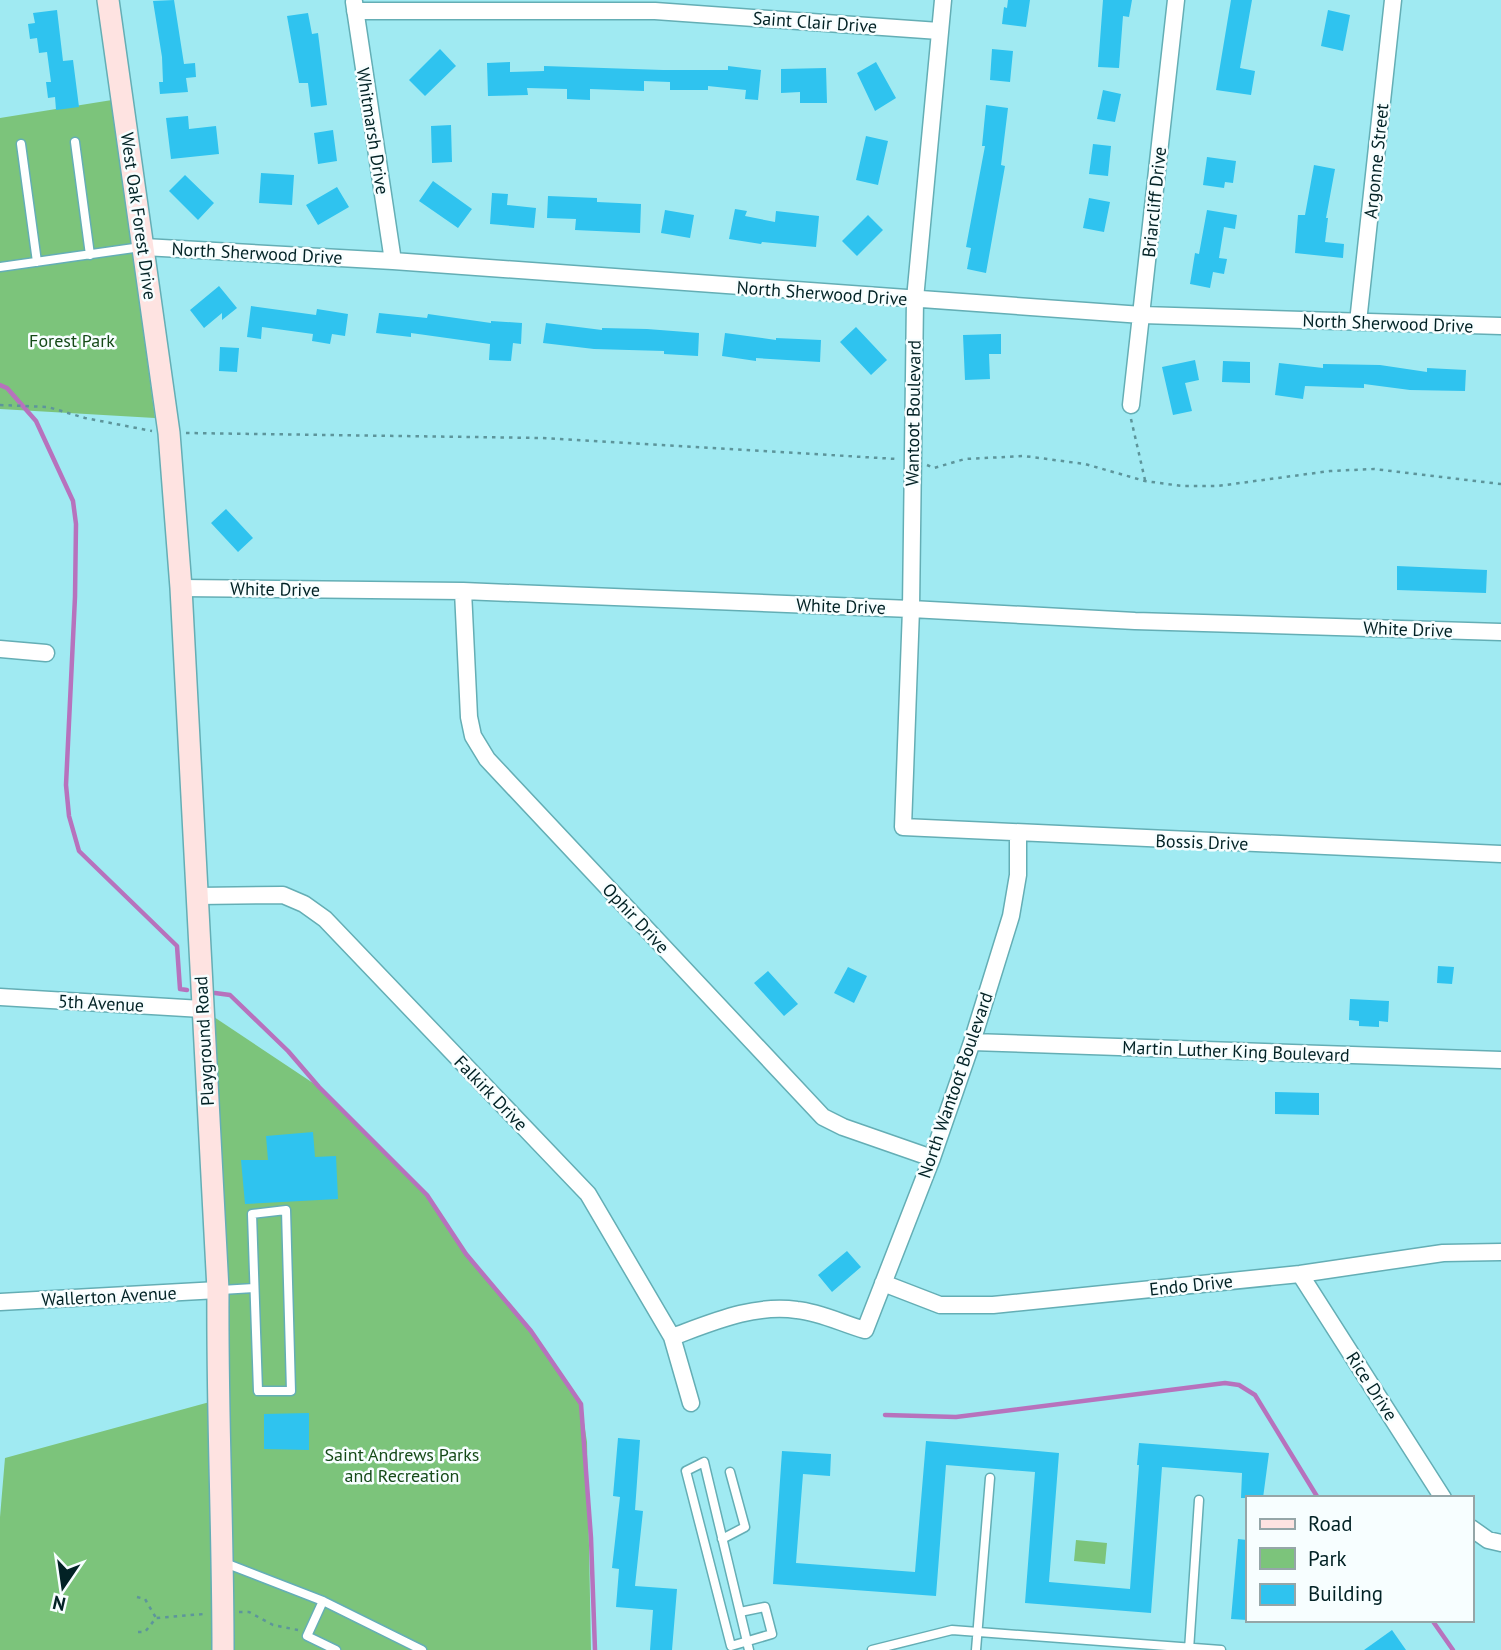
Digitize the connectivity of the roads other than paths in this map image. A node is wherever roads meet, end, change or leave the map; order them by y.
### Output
1 (108, 0) edge
2 (943, 0) edge
3 (1176, 0) edge
4 (1393, 0) edge
5 (354, 5) edge
6 (939, 31) junction
7 (75, 142) dead end
8 (20, 144) dead end
9 (144, 247) junction
10 (90, 255) junction
11 (393, 261) junction
12 (37, 262) junction
13 (0, 267) edge
14 (915, 299) junction
15 (1142, 315) junction
16 (1358, 322) junction
17 (1501, 326) edge
18 (1131, 405) road end
19 (169, 433) joint
20 (181, 588) junction
21 (463, 591) junction
22 (911, 609) junction
23 (1501, 632) edge
24 (0, 649) edge
25 (46, 653) dead end
26 (903, 827) joint
27 (1017, 834) junction
28 (1501, 854) edge
29 (197, 896) junction
30 (0, 998) edge
31 (202, 1009) junction
32 (972, 1042) junction
33 (1501, 1060) edge
34 (932, 1158) junction
35 (1501, 1252) edge
36 (1300, 1274) junction
37 (883, 1283) junction
38 (254, 1288) junction
39 (218, 1290) junction
40 (0, 1302) edge
41 (672, 1337) junction
42 (691, 1403) dead end
43 (730, 1472) dead end
44 (990, 1478) dead end
45 (1442, 1496) edge
46 (1199, 1500) dead end
47 (1473, 1529) edge
48 (722, 1539) junction
49 (1501, 1543) edge
50 (223, 1562) junction
51 (323, 1601) junction
52 (740, 1612) junction
53 (978, 1630) junction
54 (748, 1646) edge
55 (1189, 1649) edge
56 (223, 1650) edge
57 (336, 1650) edge
58 (422, 1650) edge
59 (872, 1650) edge
60 (976, 1650) edge
61 (1221, 1650) edge

1 - 9 main road, West Oak Forest Drive
2 - 6 street, Wantoot Boulevard
3 - 15 street, Briarcliff Drive
4 - 16 street, Argonne Street
5 - 6 street, Saint Clair Drive
5 - 11 street, Whitmarsh Drive
6 - 14 street, Wantoot Boulevard
7 - 10 lane
8 - 12 lane
9 - 10 lane
9 - 11 street, North Sherwood Drive
9 - 19 main road, West Oak Forest Drive
10 - 12 lane
11 - 14 street, North Sherwood Drive
12 - 13 lane
14 - 15 street, North Sherwood Drive
14 - 22 street, Wantoot Boulevard
15 - 16 street, North Sherwood Drive
15 - 18 street, Briarcliff Drive
16 - 17 street, North Sherwood Drive
19 - 20 main road, Playground Road
20 - 21 street, White Drive
20 - 29 main road, Playground Road
21 - 22 street, White Drive
21 - 34 street, Ophir Drive
22 - 23 street, White Drive
22 - 26 street, Wantoot Boulevard
24 - 25 street
26 - 27 street, Bossis Drive
27 - 28 street, Bossis Drive
27 - 32 street, North Wantoot Boulevard
29 - 31 main road, Playground Road
29 - 41 street, Falkirk Drive
30 - 31 street, 5th Avenue
31 - 39 main road, Playground Road
32 - 33 street, Martin Luther King Boulevard
32 - 34 street, North Wantoot Boulevard
34 - 37 street, North Wantoot Boulevard
35 - 36 street, Endo Drive
36 - 37 street, Endo Drive
36 - 45 street, Rice Drive
37 - 41 street, North Wantoot Boulevard
38 - 38 lane
38 - 39 lane
39 - 40 street, Wallerton Avenue
39 - 50 main road, Playground Road
41 - 42 street, Falkirk Drive
43 - 48 lane
44 - 53 lane
46 - 55 lane
47 - 49 street
48 - 52 lane
48 - 54 lane
50 - 51 lane
50 - 56 main road, Playground Road
51 - 57 lane
51 - 58 lane
52 - 54 lane
52 - 54 lane
53 - 55 lane
53 - 59 lane
53 - 60 lane
55 - 61 lane

